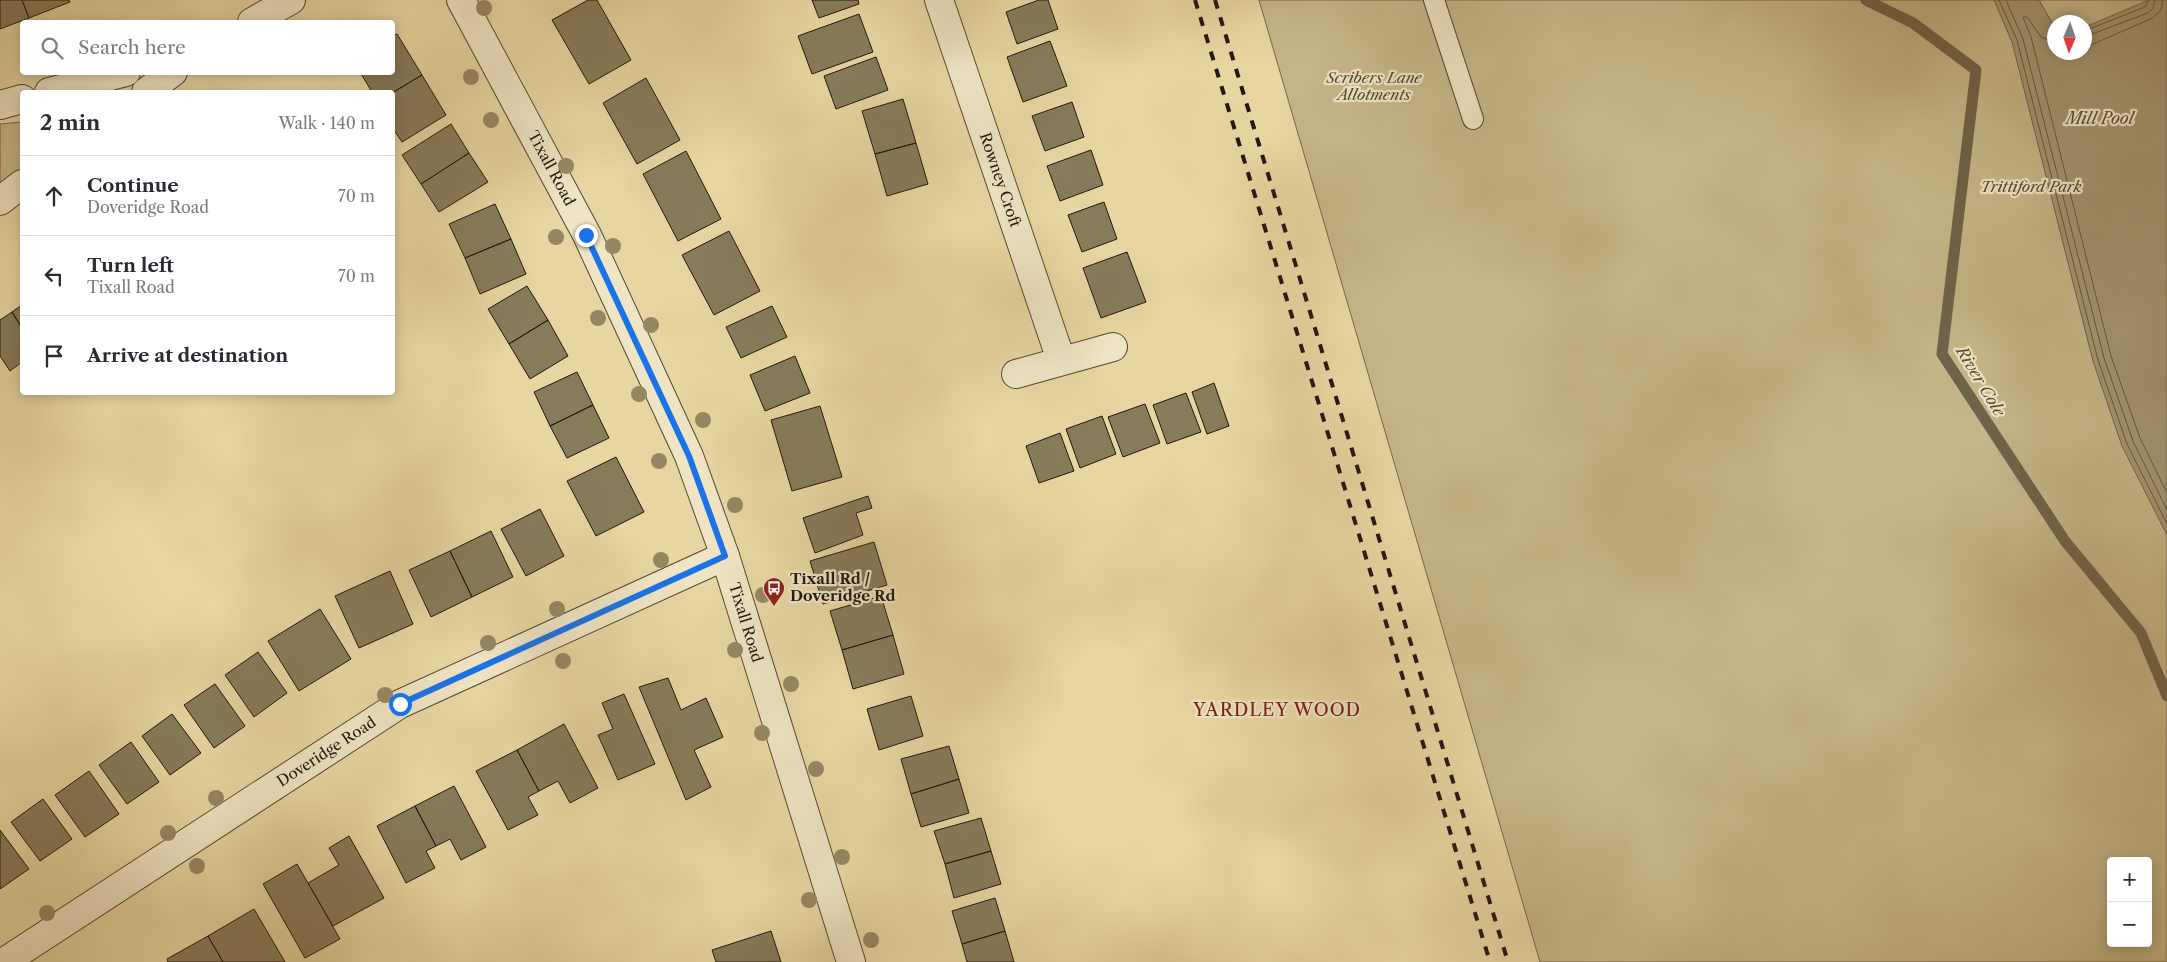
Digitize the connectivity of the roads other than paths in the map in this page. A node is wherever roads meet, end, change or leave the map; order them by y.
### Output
1 (291, 0) edge
2 (461, 0) edge
3 (939, 0) edge
4 (1434, 0) edge
5 (256, 20) edge
6 (114, 75) edge
7 (169, 75) edge
8 (57, 90) edge
9 (149, 90) edge
10 (20, 100) edge
11 (0, 105) edge
12 (1473, 119) dead end
13 (20, 186) edge
14 (0, 201) edge
15 (1113, 347) dead end
16 (1061, 360) junction
17 (1016, 374) dead end
18 (725, 556) junction
19 (4, 962) edge
20 (851, 962) edge

1 - 5 street
2 - 18 street, Tixall Road
3 - 16 street, Rowney Croft
4 - 12 lane
6 - 8 street
7 - 9 street
10 - 11 street
13 - 14 street
15 - 16 street
16 - 17 street
18 - 19 street, Doveridge Road
18 - 20 street, Tixall Road

